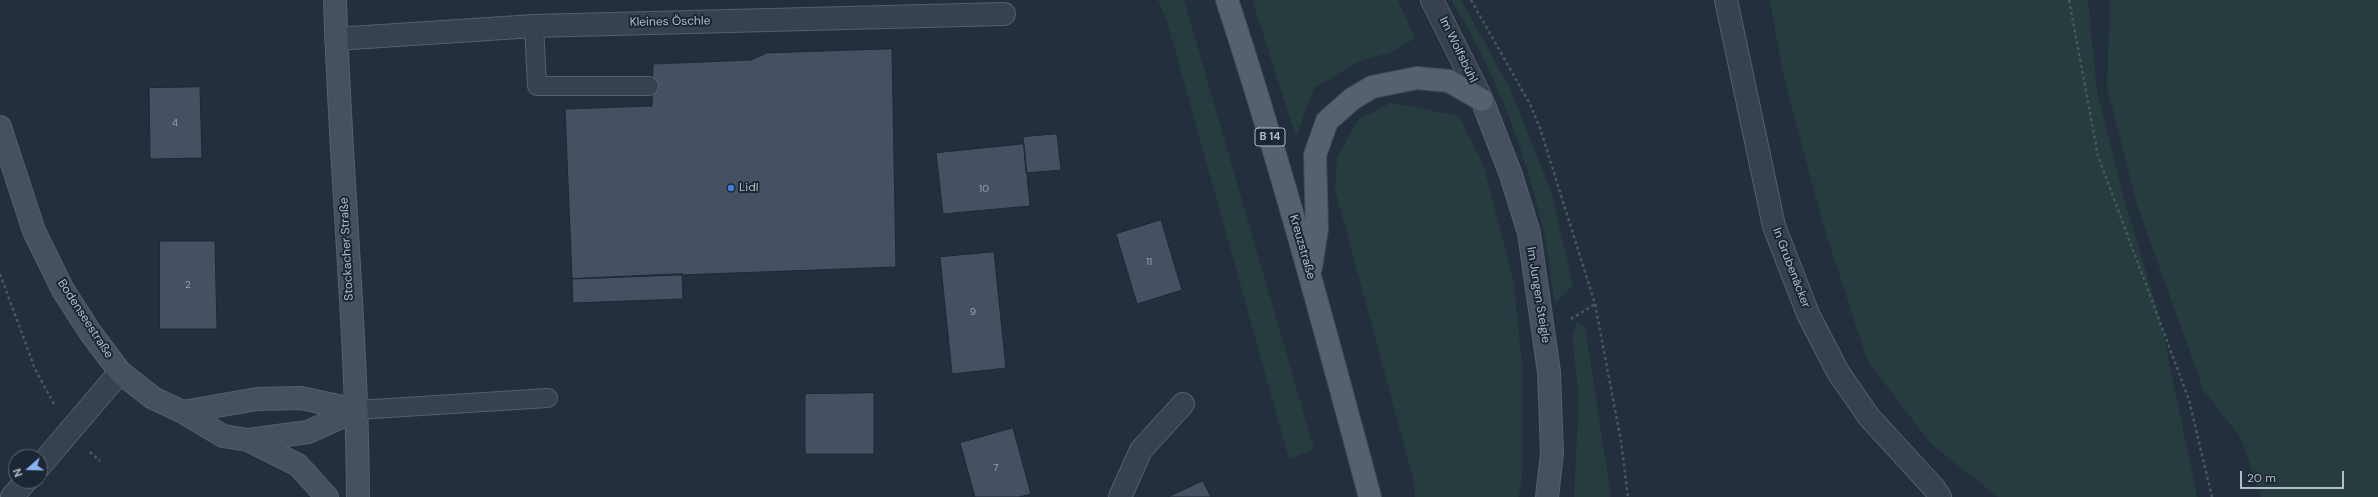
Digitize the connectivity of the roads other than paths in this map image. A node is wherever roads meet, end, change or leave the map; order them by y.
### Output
1 (334, 0) edge
2 (1227, 0) edge
3 (1432, 0) edge
4 (1726, 0) edge
5 (1004, 14) dead end
6 (534, 26) junction
7 (336, 39) junction
8 (649, 86) dead end
9 (1482, 100) junction
10 (0, 127) edge
11 (1310, 274) junction
12 (120, 372) junction
13 (548, 398) dead end
14 (1183, 404) dead end
15 (357, 410) junction
16 (183, 412) junction
17 (248, 440) junction
18 (48, 457) edge
19 (19, 489) edge
20 (12, 497) edge
21 (327, 497) edge
22 (358, 497) edge
23 (1120, 497) edge
24 (1370, 497) edge
25 (1547, 497) edge
26 (1940, 497) edge

1 - 7 street, Stockacher Straße
2 - 11 main road, Kreuzstraße / B 14
3 - 9 street, Im Wolfsbühl
4 - 26 street, In Grubenäcker
5 - 6 street, Kleines Öschle
6 - 7 street, Kleines Öschle
6 - 8 lane
7 - 15 street, Stockacher Straße
9 - 11 main road
9 - 25 street, Im Jungen Steigle
10 - 12 street, Bodenseestraße
11 - 24 main road, Kreuzstraße / B 14
12 - 16 street, Bodenseestraße
12 - 18 street
13 - 15 lane
14 - 23 street
15 - 16 street
15 - 17 street
15 - 22 street, Stockacher Straße
16 - 17 street, Bodenseestraße
17 - 21 street
19 - 20 street

